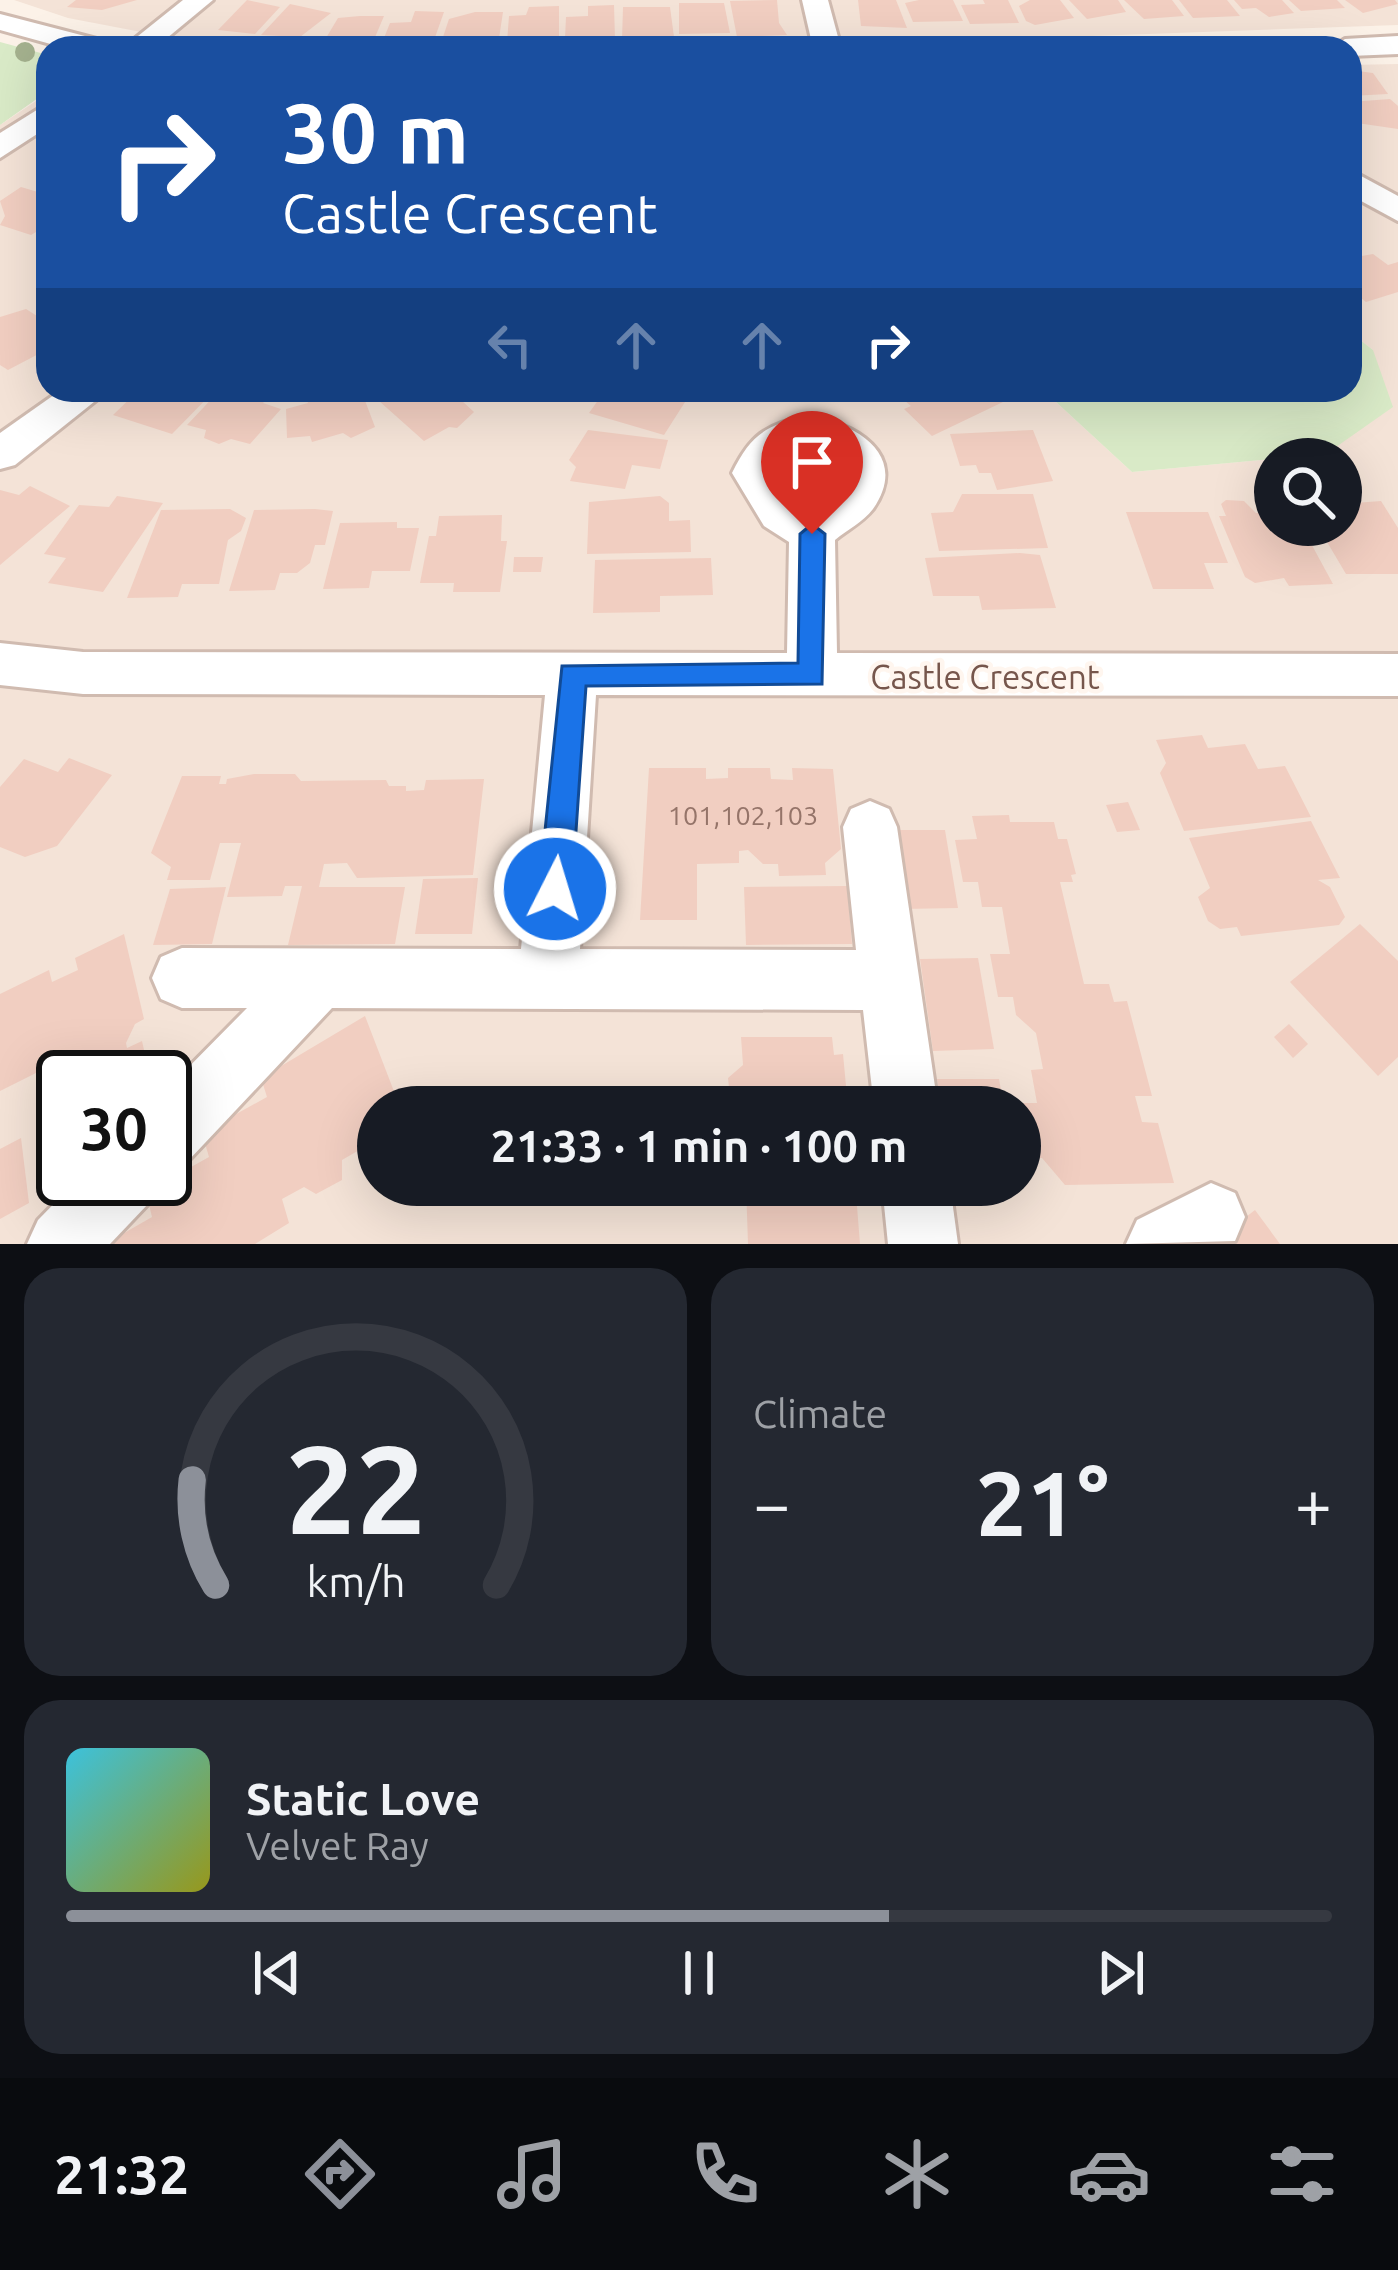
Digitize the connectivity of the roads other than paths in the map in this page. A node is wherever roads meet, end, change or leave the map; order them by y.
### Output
1 (200, 0) edge
2 (815, 0) edge
3 (0, 22) edge
4 (53, 36) edge
5 (153, 36) edge
6 (824, 36) edge
7 (1398, 45) edge
8 (1362, 47) edge
9 (36, 121) edge
10 (0, 148) edge
11 (1362, 188) edge
12 (1398, 211) edge
13 (72, 402) edge
14 (0, 454) edge
15 (812, 534) dead end
16 (0, 664) edge
17 (572, 674) junction
18 (1398, 675) edge
19 (812, 676) junction
20 (870, 827) dead end
21 (320, 977) junction
22 (182, 978) dead end
23 (548, 979) junction
24 (891, 980) junction
25 (904, 1086) edge
26 (192, 1110) edge
27 (99, 1206) edge
28 (918, 1206) edge
29 (62, 1244) edge
30 (923, 1244) edge

1 - 5 street
2 - 6 street
3 - 4 street
7 - 8 street
9 - 10 street
11 - 12 street
13 - 14 street
15 - 19 street
16 - 17 street, Castle Crescent
17 - 19 street, Castle Crescent
17 - 23 street
18 - 19 street, Castle Crescent
20 - 24 street
21 - 22 street
21 - 23 street
21 - 26 street
23 - 24 street
24 - 25 street
27 - 29 street
28 - 30 street

